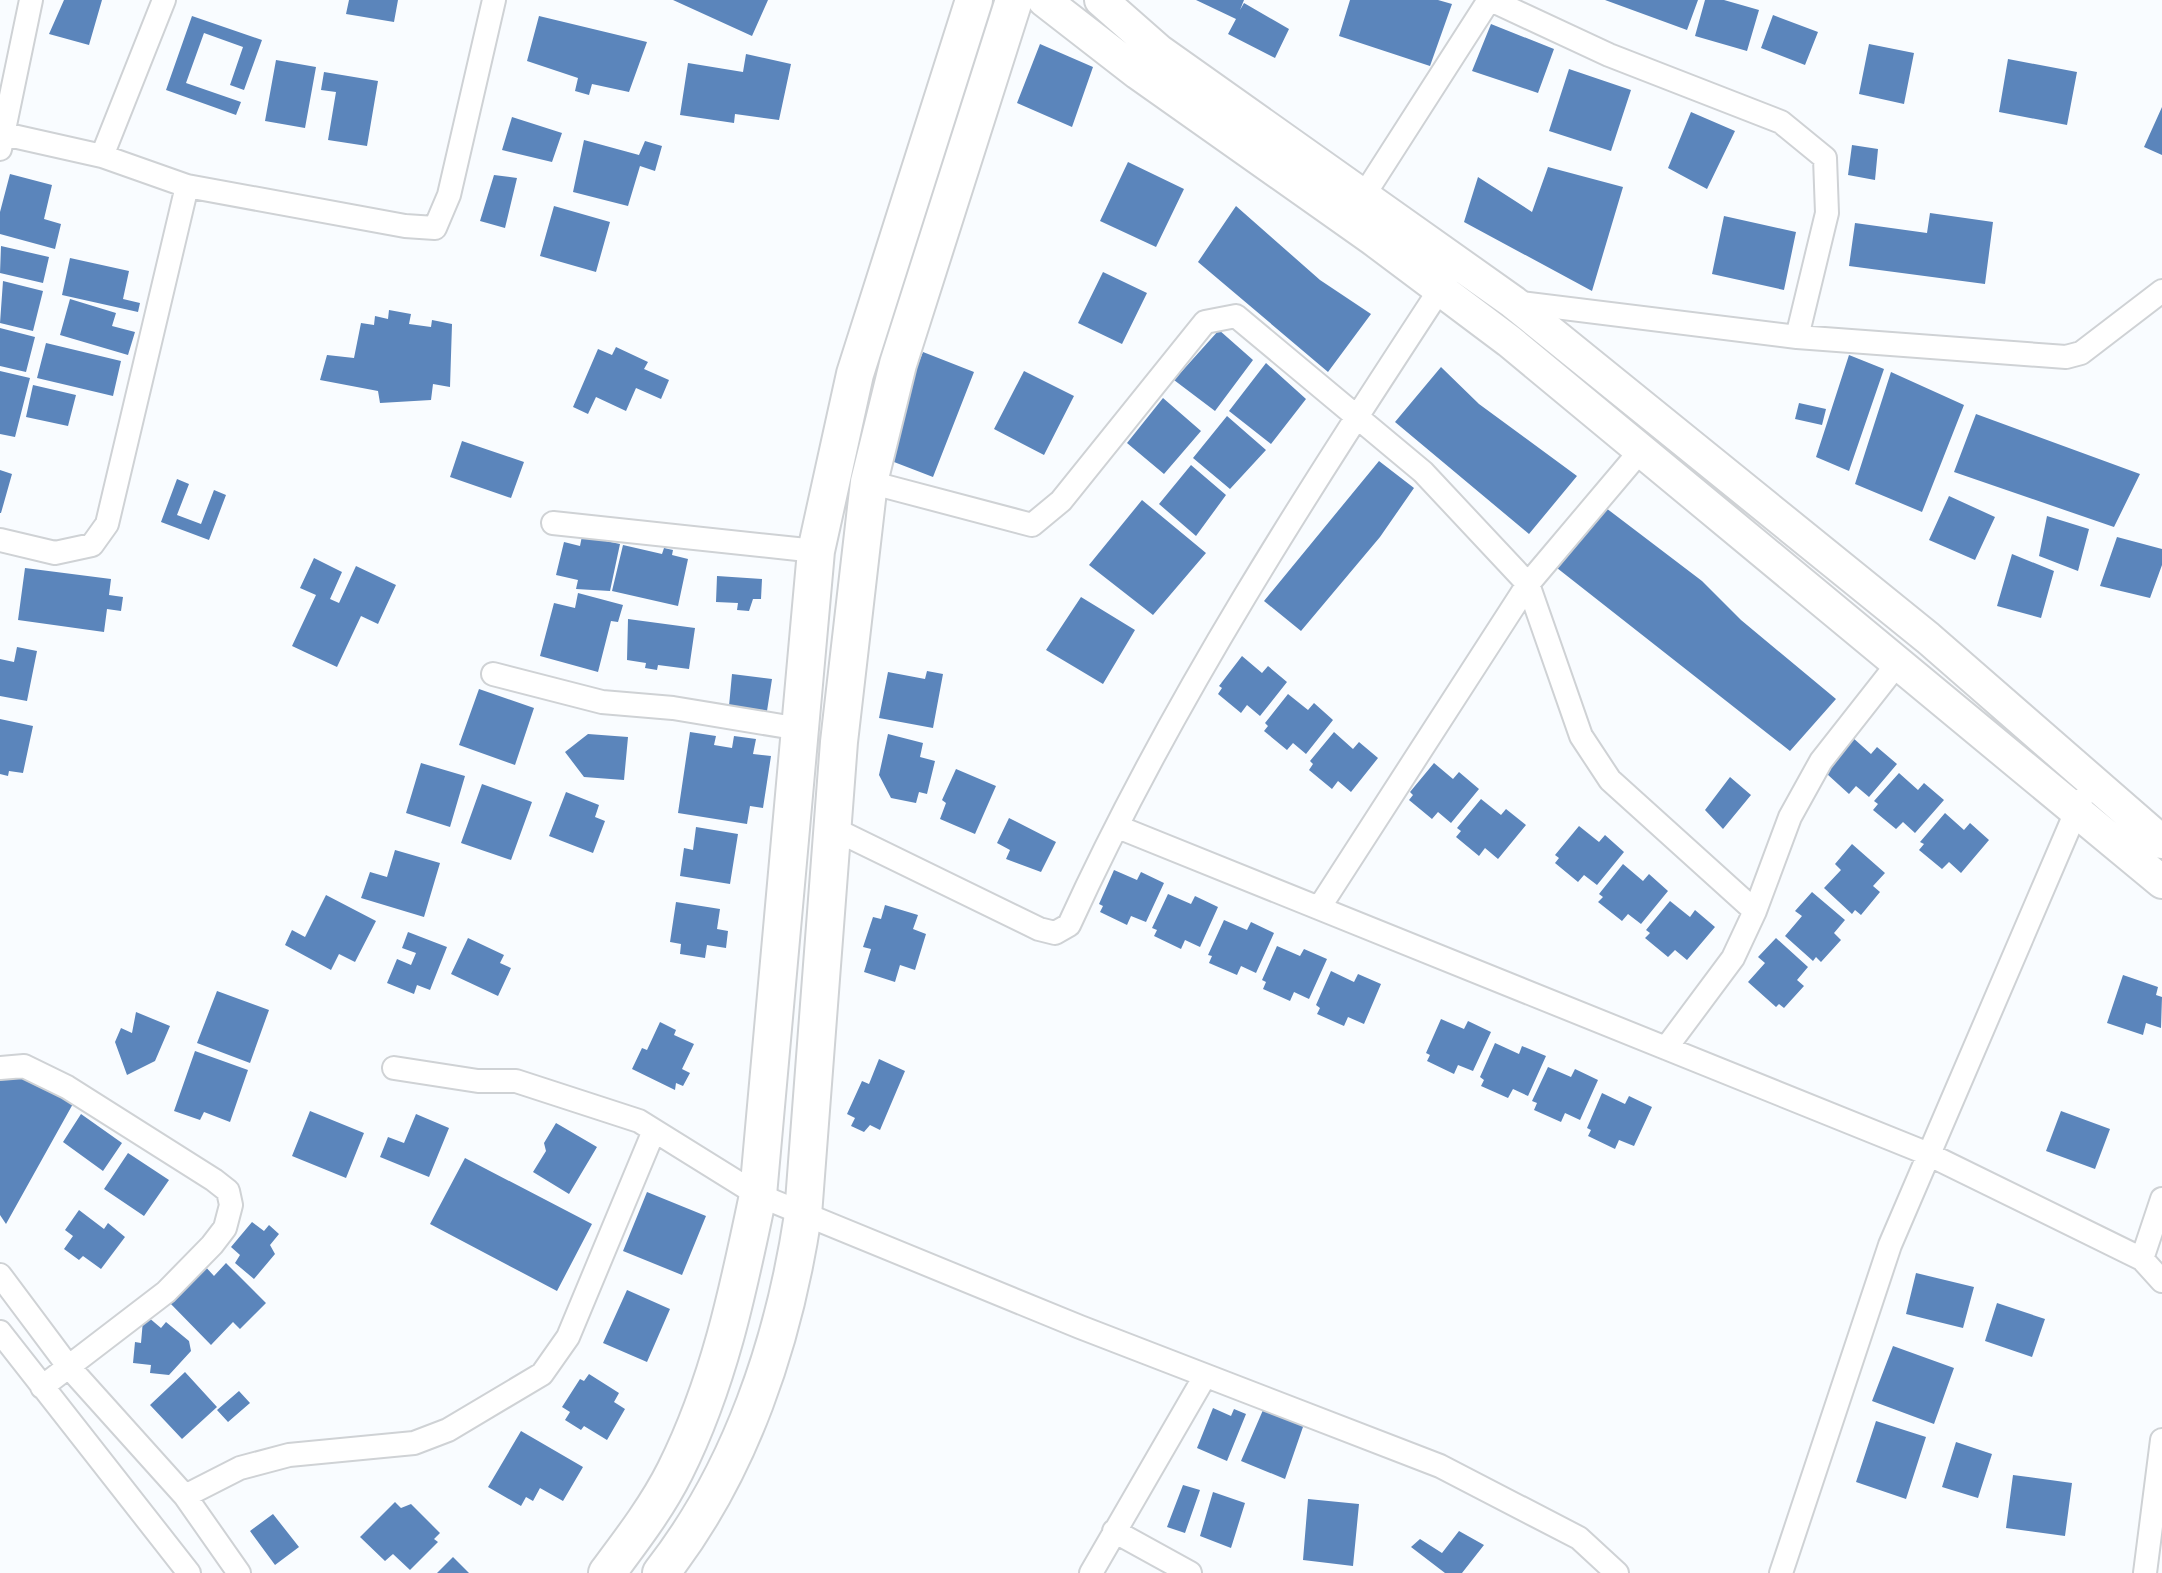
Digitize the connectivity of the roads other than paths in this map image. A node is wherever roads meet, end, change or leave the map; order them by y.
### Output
1 (31, 0) edge
2 (164, 0) edge
3 (494, 0) edge
4 (974, 0) edge
5 (1014, 0) edge
6 (1044, 0) edge
7 (1101, 0) edge
8 (1490, 0) edge
9 (2, 141) edge
10 (102, 156) junction
11 (187, 186) junction
12 (1364, 195) junction
13 (1449, 276) junction
14 (2162, 291) edge
15 (1513, 302) junction
16 (1797, 337) junction
17 (1360, 417) junction
18 (1642, 449) junction
19 (869, 482) junction
20 (553, 523) dead end
21 (0, 540) edge
22 (816, 551) junction
23 (1528, 584) junction
24 (1898, 663) junction
25 (493, 674) dead end
26 (800, 729) junction
27 (2085, 795) junction
28 (1118, 827) junction
29 (832, 828) junction
30 (2162, 842) edge
31 (2162, 882) edge
32 (1319, 908) junction
33 (1755, 911) junction
34 (1666, 1048) junction
35 (0, 1068) edge
36 (394, 1068) dead end
37 (653, 1133) junction
38 (1926, 1153) junction
39 (758, 1195) junction
40 (2162, 1199) edge
41 (803, 1215) junction
42 (2142, 1259) junction
43 (0, 1275) edge
44 (2162, 1281) edge
45 (0, 1332) edge
46 (68, 1366) junction
47 (1205, 1376) junction
48 (42, 1387) junction
49 (2162, 1440) edge
50 (185, 1496) junction
51 (1114, 1531) junction
52 (189, 1573) edge
53 (239, 1573) edge
54 (607, 1573) edge
55 (661, 1573) edge
56 (1091, 1573) edge
57 (1190, 1573) edge
58 (1617, 1573) edge
59 (1781, 1573) edge
60 (2145, 1573) edge

1 - 9 street
2 - 10 street
3 - 11 street
4 - 22 main road
5 - 19 main road
6 - 13 street
7 - 12 street
8 - 12 street
8 - 16 street
9 - 10 street
10 - 11 street
11 - 21 street
12 - 13 street
13 - 15 street
13 - 17 street
13 - 18 street
14 - 16 street
15 - 16 street
15 - 27 street
17 - 19 street
17 - 23 street
17 - 28 street
18 - 23 street
18 - 24 street
19 - 29 main road
20 - 22 street
22 - 26 main road
23 - 32 street
23 - 33 street
24 - 27 street
24 - 33 street
25 - 26 street
26 - 39 main road
27 - 30 street
27 - 31 street
27 - 38 street
28 - 29 street
28 - 32 street
29 - 41 main road
32 - 34 street
33 - 34 street
34 - 38 street
35 - 46 street
36 - 37 street
37 - 39 street
37 - 50 street
38 - 42 street
38 - 59 street
39 - 41 street
39 - 54 main road
40 - 42 street
41 - 47 street
41 - 55 main road
42 - 44 street
43 - 46 street
45 - 48 street
46 - 48 street
46 - 50 street
47 - 51 street
47 - 58 street
48 - 52 street
49 - 60 street
50 - 53 street
51 - 56 street
51 - 57 street

